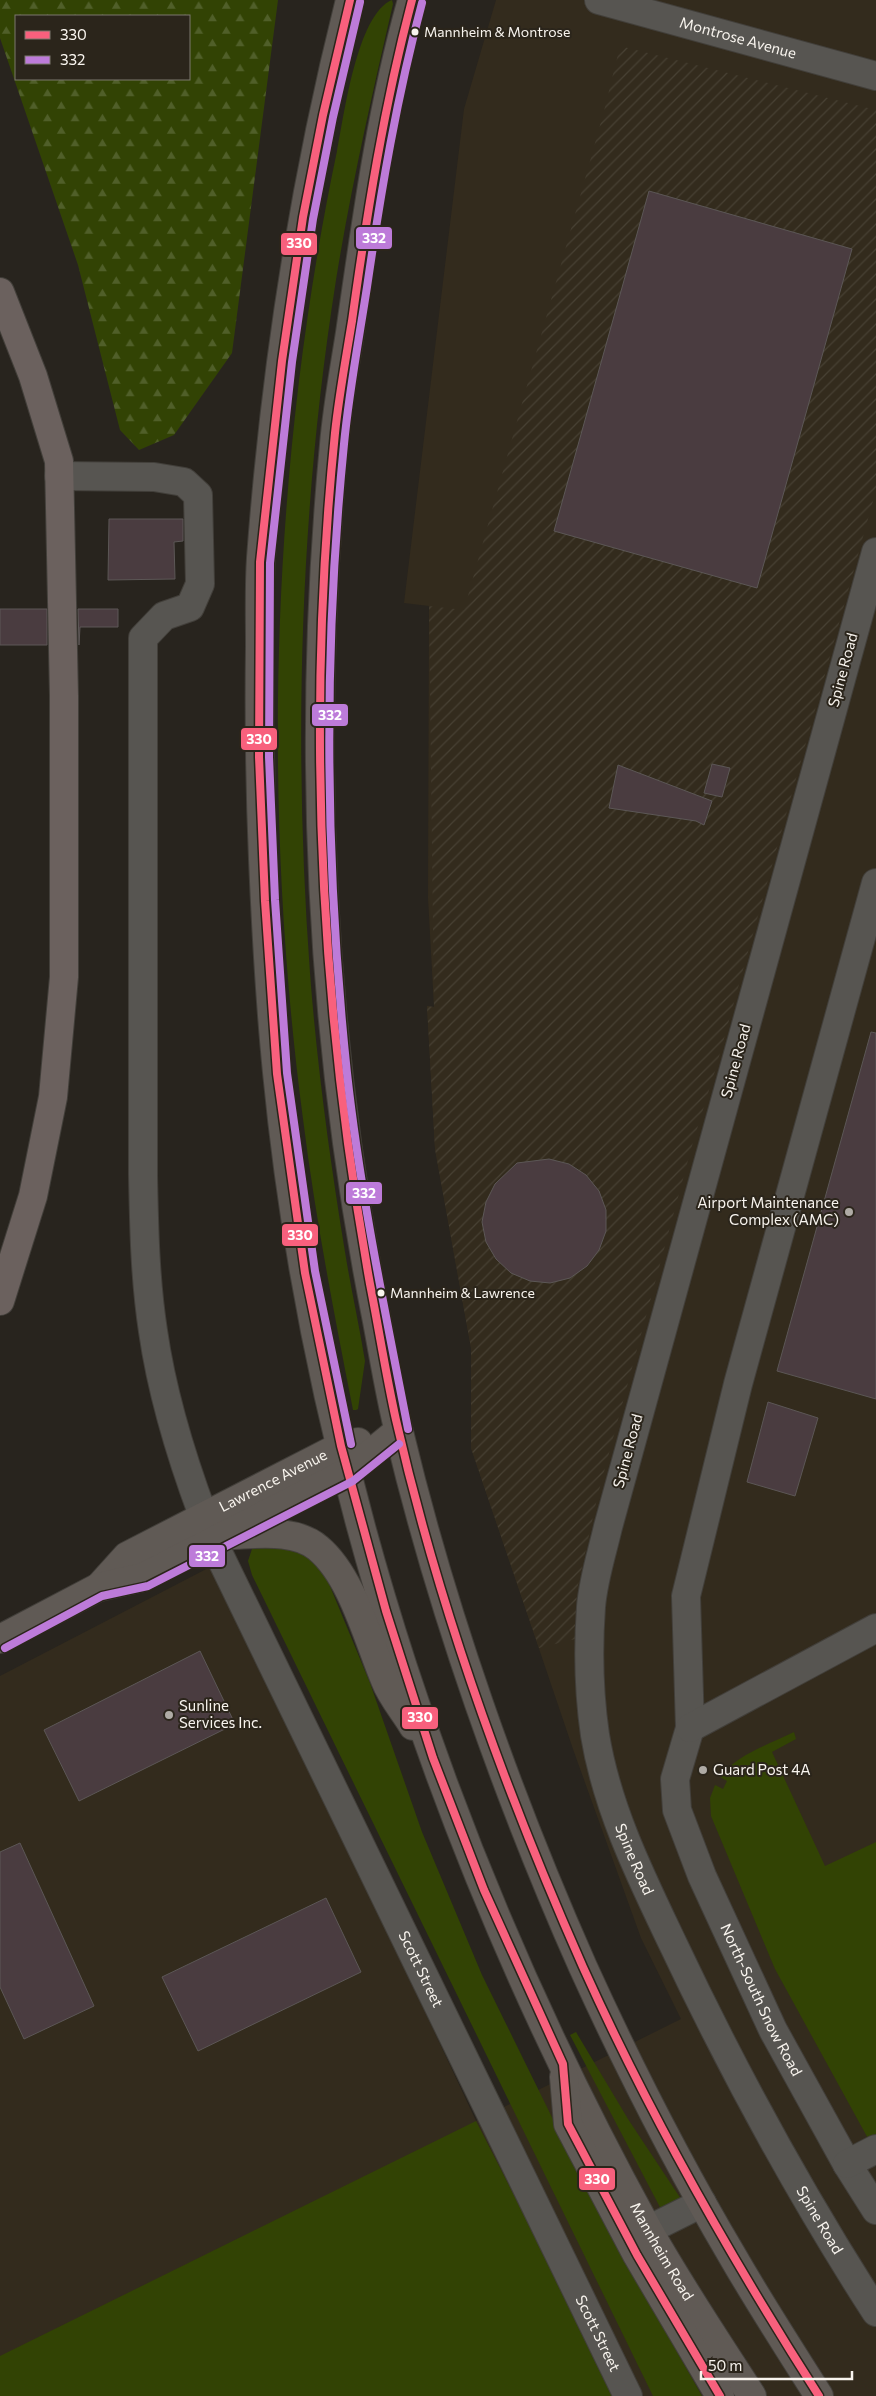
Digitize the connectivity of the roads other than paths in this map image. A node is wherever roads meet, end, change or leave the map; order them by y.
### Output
1 (350, 0) edge
2 (412, 0) edge
3 (599, 0) edge
4 (876, 76) edge
5 (0, 292) edge
6 (59, 476) junction
7 (876, 552) edge
8 (876, 883) edge
9 (0, 1301) edge
10 (398, 1431) junction
11 (341, 1446) junction
12 (348, 1472) junction
13 (203, 1515) junction
14 (220, 1538) junction
15 (99, 1587) junction
16 (876, 1628) edge
17 (0, 1639) edge
18 (690, 1728) junction
19 (433, 1758) junction
20 (563, 2064) junction
21 (876, 2149) edge
22 (847, 2164) junction
23 (702, 2202) junction
24 (876, 2210) edge
25 (648, 2230) junction
26 (876, 2312) edge
27 (628, 2396) edge
28 (720, 2396) edge
29 (752, 2396) edge
30 (819, 2396) edge

1 - 11 main road, Mannheim Road
2 - 10 main road
3 - 4 street, Montrose Avenue
5 - 6 highway
6 - 9 highway
6 - 13 street
7 - 26 street, Spine Road
8 - 18 street
10 - 11 main road, Lawrence Avenue
10 - 12 main road, Lawrence Avenue
10 - 23 main road
11 - 12 main road, Mannheim Road
11 - 13 main road, Lawrence Avenue
12 - 14 main road, Lawrence Avenue
12 - 19 main road, Mannheim Road
13 - 15 main road, Lawrence Avenue
14 - 15 main road, Lawrence Avenue
14 - 19 main road
14 - 27 street, Scott Street
15 - 17 main road, Lawrence Avenue
16 - 18 street
18 - 22 street, North-South Snow Road
19 - 20 main road, Mannheim Road
20 - 25 main road, Mannheim Road
20 - 28 main road
21 - 22 street
22 - 24 street, North-South Snow Road
23 - 25 street
23 - 30 main road
25 - 29 main road, Mannheim Road

